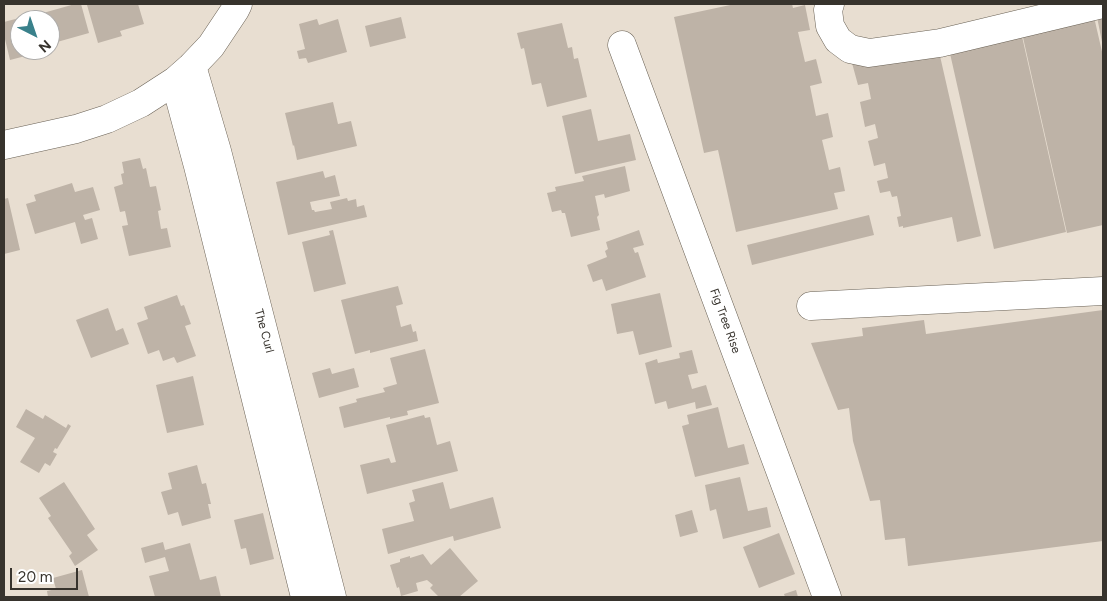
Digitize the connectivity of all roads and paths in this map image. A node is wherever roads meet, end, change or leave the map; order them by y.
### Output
1 (238, 4) edge
2 (830, 4) edge
3 (1103, 4) edge
4 (622, 45) dead end
5 (183, 74) junction
6 (4, 146) edge
7 (1103, 291) edge
8 (811, 306) dead end
9 (305, 597) edge
10 (332, 597) edge
11 (827, 597) edge

1 - 5 street
2 - 3 street
4 - 11 street, Fig Tree Rise
5 - 6 street
5 - 9 street, The Curl
5 - 10 street, The Curl
7 - 8 street

